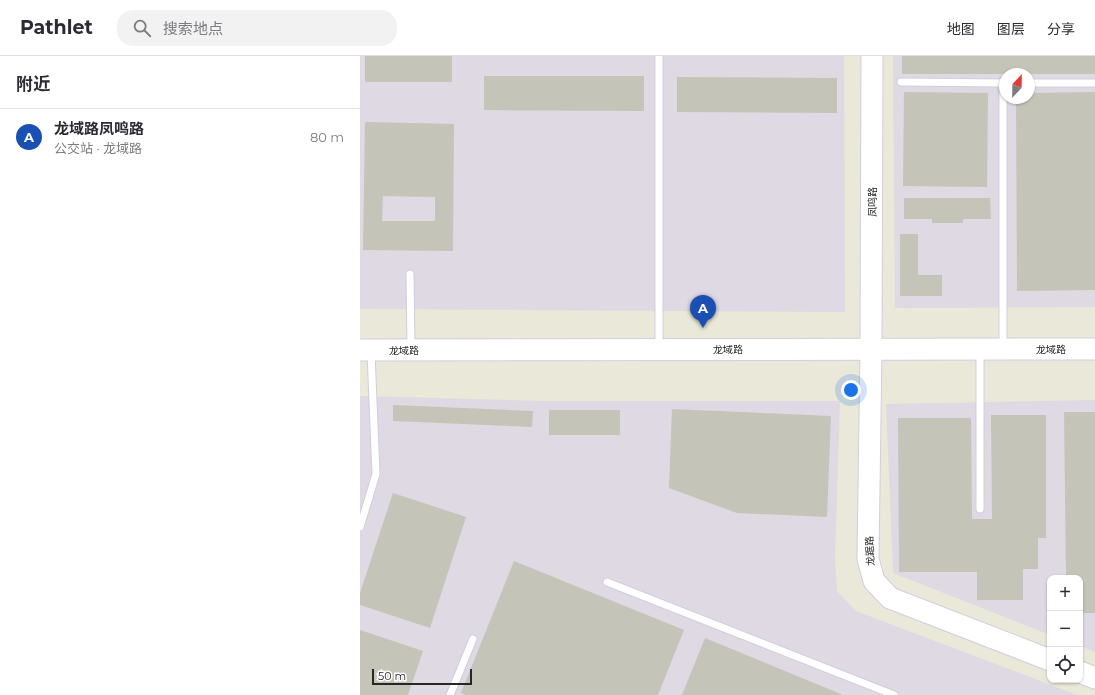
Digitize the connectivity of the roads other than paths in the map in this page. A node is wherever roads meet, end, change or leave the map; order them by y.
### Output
1 (659, 56) edge
2 (872, 56) edge
3 (901, 82) dead end
4 (999, 83) edge
5 (1035, 83) edge
6 (1095, 84) edge
7 (1004, 104) edge
8 (410, 274) dead end
9 (871, 348) junction
10 (980, 348) junction
11 (1003, 348) junction
12 (1095, 349) edge
13 (366, 350) edge
14 (412, 350) junction
15 (659, 350) junction
16 (980, 509) dead end
17 (360, 528) edge
18 (607, 582) dead end
19 (472, 639) dead end
20 (1047, 659) edge
21 (1083, 673) edge
22 (1095, 678) edge
23 (884, 693) edge
24 (450, 695) edge
25 (894, 695) edge

1 - 15 lane
2 - 9 street, 凤鸣路
3 - 4 lane
5 - 6 lane
7 - 11 lane
8 - 14 lane
9 - 10 street, 龙域路
9 - 15 street, 龙域路
9 - 20 street, 龙踞路
10 - 11 street, 龙域路
10 - 16 lane
11 - 12 street, 龙域路
13 - 14 street, 龙域路
13 - 17 lane
14 - 15 street, 龙域路
18 - 23 lane
19 - 24 lane
21 - 22 street
23 - 25 lane

